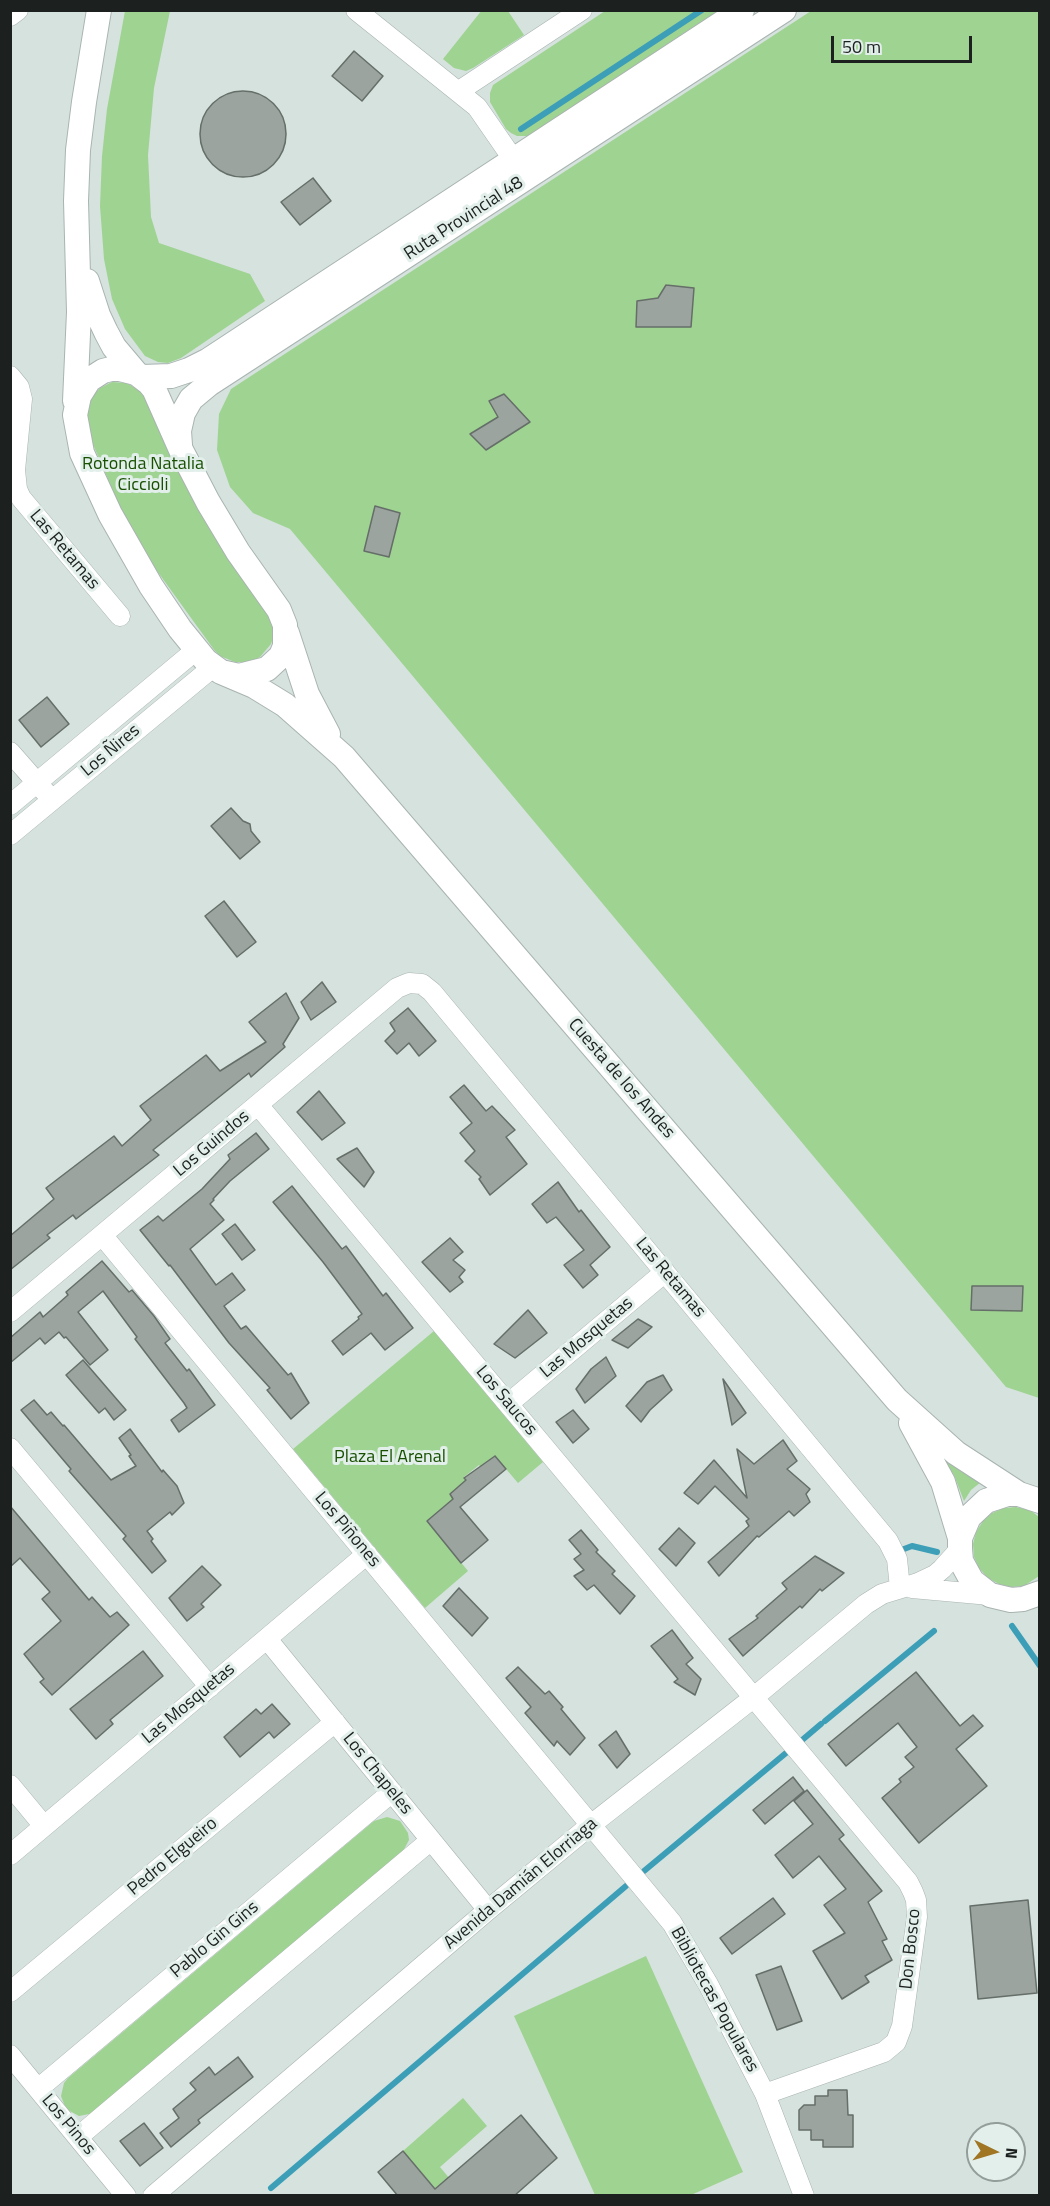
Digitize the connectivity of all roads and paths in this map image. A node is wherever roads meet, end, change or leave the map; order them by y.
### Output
1 (18, 10) edge
2 (99, 10) edge
3 (356, 10) edge
4 (582, 10) edge
5 (742, 10) edge
6 (784, 10) edge
7 (10, 16) edge
8 (459, 91) junction
9 (513, 159) junction
10 (79, 250) junction
11 (139, 375) junction
12 (10, 376) edge
13 (75, 415) junction
14 (15, 438) edge
15 (181, 450) junction
16 (120, 616) dead end
17 (285, 625) junction
18 (210, 663) junction
19 (10, 752) edge
20 (344, 757) junction
21 (37, 783) junction
22 (52, 800) junction
23 (10, 805) edge
24 (10, 835) edge
25 (416, 983) joint
26 (258, 1105) junction
27 (102, 1235) junction
28 (665, 1272) junction
29 (10, 1312) edge
30 (897, 1400) junction
31 (508, 1404) junction
32 (10, 1448) edge
33 (1032, 1497) edge
34 (960, 1544) junction
35 (367, 1554) junction
36 (900, 1588) junction
37 (1040, 1593) edge
38 (1000, 1598) junction
39 (1040, 1615) edge
40 (267, 1639) junction
41 (210, 1687) junction
42 (753, 1698) junction
43 (335, 1722) junction
44 (10, 1785) edge
45 (392, 1792) junction
46 (592, 1824) junction
47 (44, 1826) junction
48 (431, 1840) junction
49 (10, 1855) edge
50 (488, 1910) junction
51 (10, 1992) edge
52 (10, 2055) edge
53 (38, 2089) junction
54 (765, 2094) junction
55 (78, 2137) junction
56 (126, 2196) edge
57 (153, 2196) edge
58 (804, 2196) edge

1 - 7 street
2 - 10 main road
3 - 8 street
4 - 8 street
5 - 9 main road, Ruta Provincial 48
6 - 15 main road, Ruta Provincial 48
8 - 9 street
9 - 11 main road, Ruta Provincial 48
10 - 11 main road
10 - 13 main road
11 - 13 main road
11 - 15 main road
12 - 14 street, Las Retamas
13 - 18 main road
14 - 16 street, Las Retamas
15 - 17 main road
17 - 18 main road
17 - 20 main road, Cuesta de los Andes
18 - 20 main road, Cuesta de los Andes
18 - 21 street, Los Ñires
18 - 22 street, Los Ñires
19 - 21 street
20 - 30 main road, Cuesta de los Andes
21 - 22 street
21 - 23 street, Los Ñires
22 - 24 street, Los Ñires
25 - 26 street, Los Guindos
25 - 28 street, Las Retamas
26 - 27 street, Los Guindos
26 - 31 street, Los Saucos
27 - 29 street, Los Guindos
27 - 35 street, Los Piñones
28 - 31 street, Las Mosquetas
28 - 36 street, Las Retamas
30 - 33 main road, Cuesta de los Andes
30 - 34 main road, Cuesta de los Andes
31 - 42 street, Los Saucos
32 - 41 street
33 - 34 main road
34 - 36 street, Avenida Damián Elorriaga
34 - 38 main road, Cuesta de los Andes
35 - 40 street, Las Mosquetas
35 - 46 street, Los Piñones
36 - 38 street, Avenida Damián Elorriaga
36 - 42 street, Avenida Damián Elorriaga
37 - 38 main road
38 - 39 main road
40 - 41 street, Las Mosquetas
40 - 43 street, Los Chapeles
41 - 47 street, Las Mosquetas
42 - 46 street, Avenida Damián Elorriaga
42 - 54 street, Don Bosco
43 - 45 street, Los Chapeles
43 - 51 street, Pedro Elgueiro
44 - 47 street
45 - 48 street, Los Chapeles
45 - 53 street, Pablo Gin Gins
46 - 50 street, Avenida Damián Elorriaga
46 - 54 street, Bibliotecas Populares
47 - 49 street, Las Mosquetas
48 - 50 street, Los Chapeles
48 - 55 street
50 - 57 street, Avenida Damián Elorriaga
52 - 53 street, Los Pinos
53 - 55 street, Los Pinos
54 - 58 street, Bibliotecas Populares
55 - 56 street, Los Pinos

